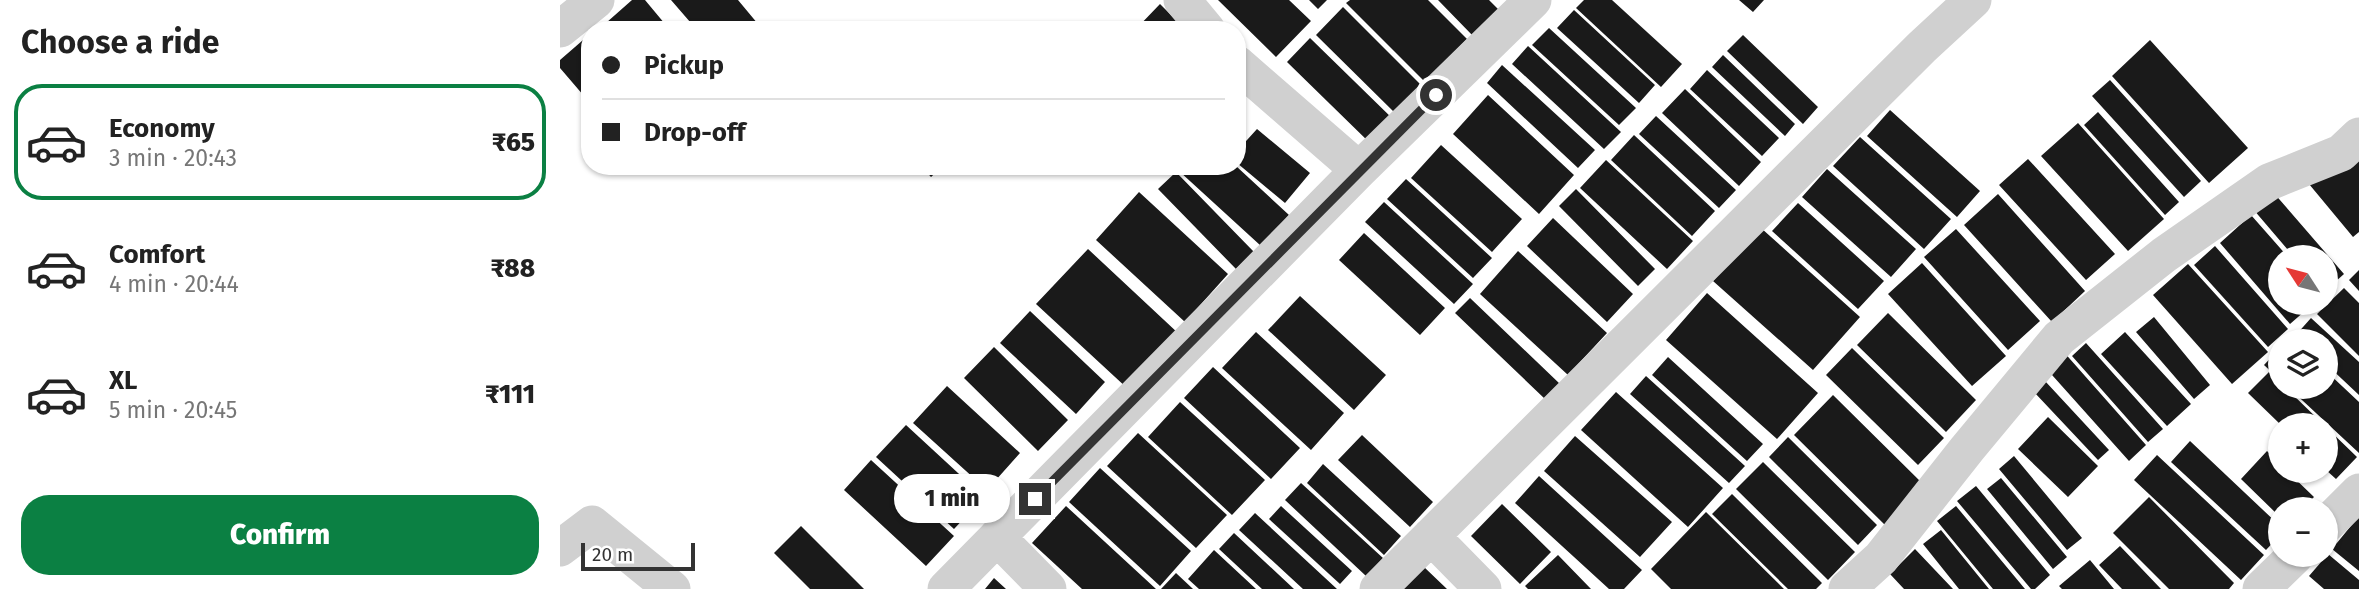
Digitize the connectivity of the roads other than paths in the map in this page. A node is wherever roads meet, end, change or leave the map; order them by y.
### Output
1 (596, 0) edge
2 (1182, 0) edge
3 (1532, 0) edge
4 (1973, 0) edge
5 (1200, 21) edge
6 (560, 29) edge
7 (1246, 72) edge
8 (2359, 136) edge
9 (1359, 170) junction
10 (2359, 492) edge
11 (2338, 513) edge
12 (1431, 536) junction
13 (997, 537) junction
14 (560, 548) edge
15 (2283, 567) edge
16 (672, 589) edge
17 (946, 589) edge
18 (1048, 589) edge
19 (1378, 589) edge
20 (1483, 589) edge
21 (1847, 589) edge
22 (2261, 589) edge

1 - 6 street
2 - 5 street
3 - 9 street
4 - 12 street
7 - 9 street
8 - 21 street
9 - 13 street
10 - 11 street
12 - 19 street
12 - 20 street
13 - 17 street
13 - 18 street
14 - 16 street
15 - 22 street

